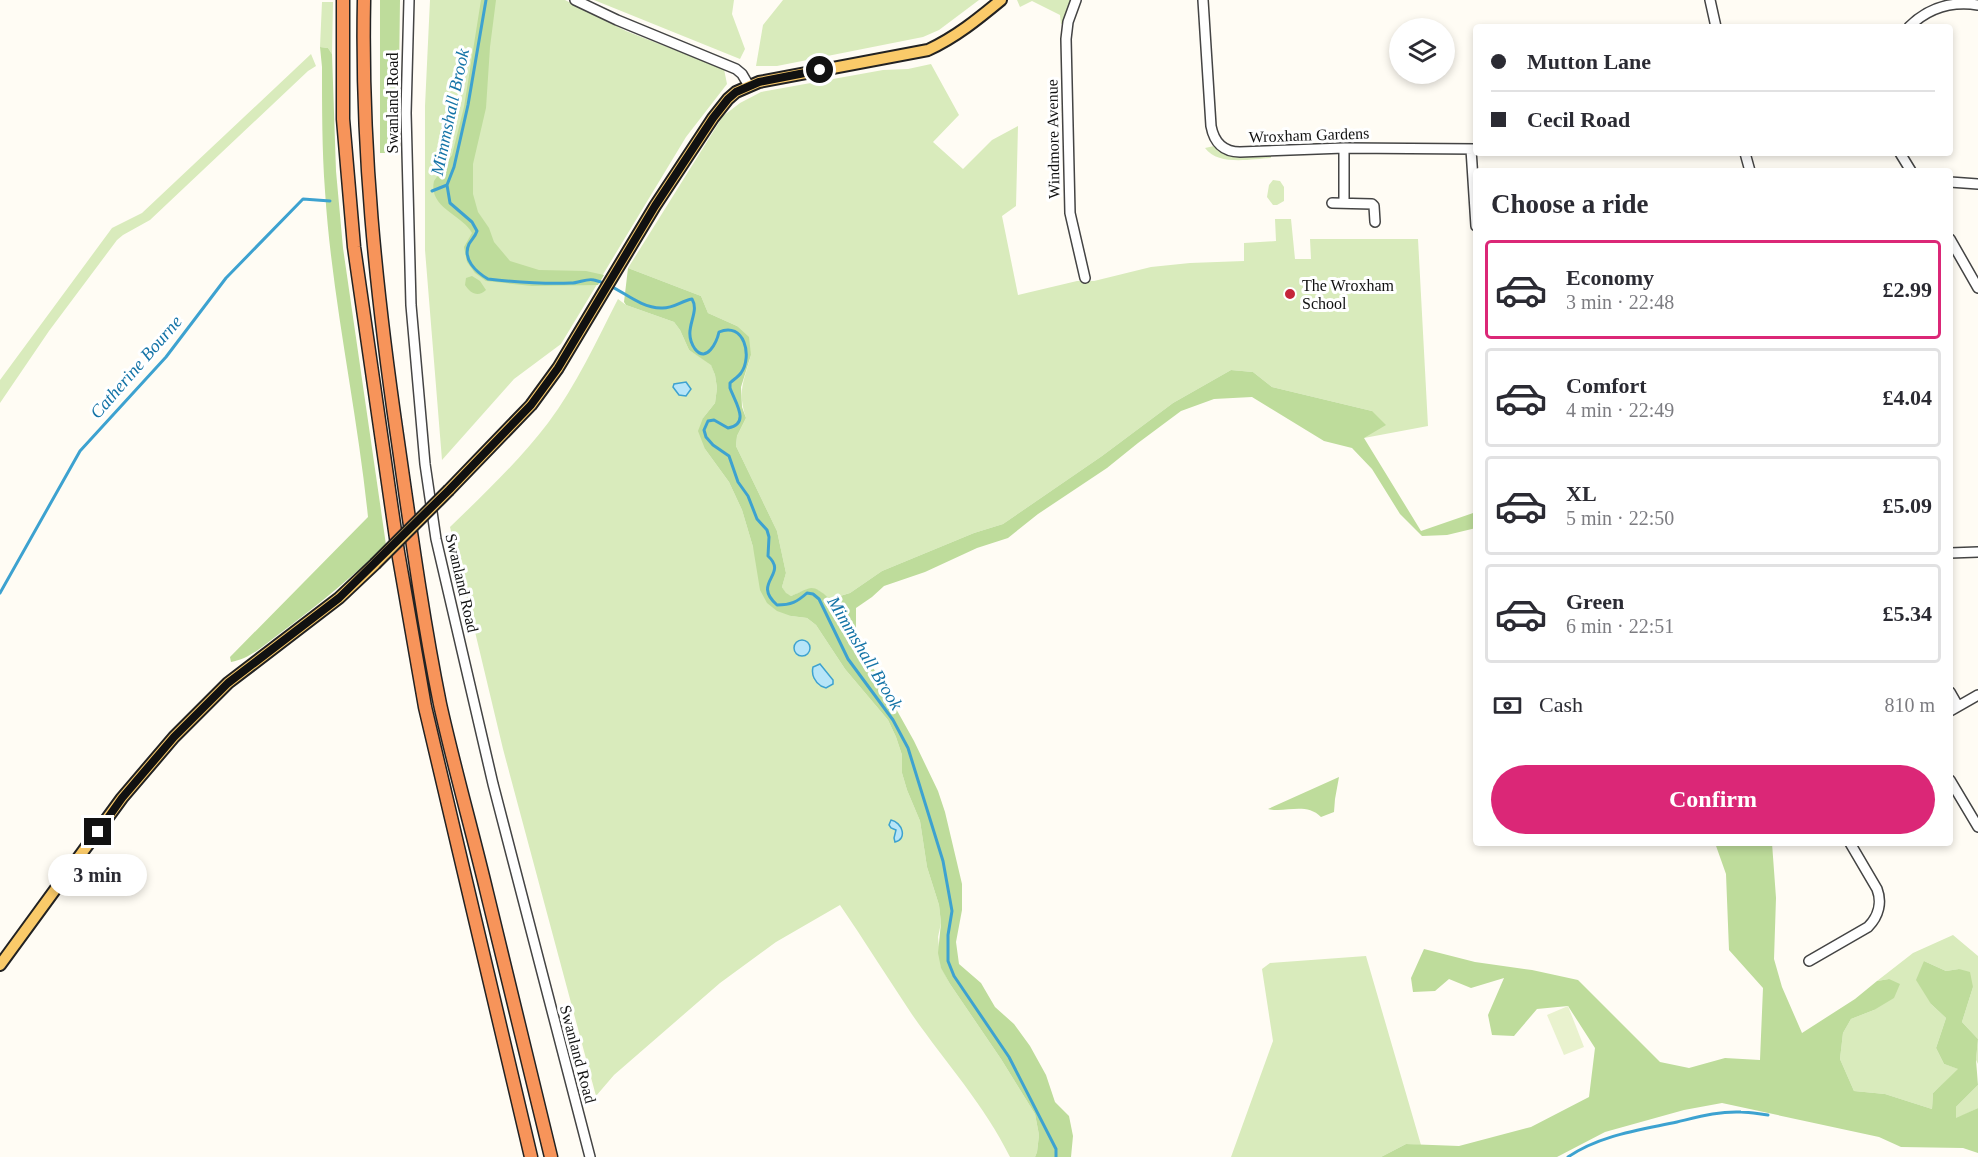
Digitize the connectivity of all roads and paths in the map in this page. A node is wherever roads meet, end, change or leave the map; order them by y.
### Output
1 (343, 0) edge
2 (364, 0) edge
3 (409, 0) edge
4 (575, 0) edge
5 (1001, 0) edge
6 (1076, 0) edge
7 (1203, 0) edge
8 (1710, 0) edge
9 (1978, 5) edge
10 (1715, 24) edge
11 (1913, 24) edge
12 (746, 87) junction
13 (1344, 148) junction
14 (1473, 149) edge
15 (1953, 182) edge
16 (1978, 184) edge
17 (1344, 203) junction
18 (1332, 204) dead end
19 (1375, 222) dead end
20 (1953, 244) edge
21 (1085, 278) dead end
22 (1978, 288) edge
23 (1978, 552) edge
24 (1953, 553) edge
25 (1978, 695) edge
26 (1954, 709) edge
27 (1953, 785) edge
28 (1978, 827) edge
29 (1852, 846) edge
30 (1809, 961) dead end
31 (0, 965) edge
32 (531, 1157) edge
33 (551, 1157) edge
34 (590, 1157) edge

1 - 32 highway
2 - 33 highway
3 - 34 street, Swanland Road
4 - 12 street
5 - 12 main road
6 - 21 street, Windmore Avenue
7 - 13 street, Wroxham Gardens
8 - 10 street
9 - 11 street
12 - 31 main road, bridge
13 - 14 street, Wroxham Gardens
13 - 17 street
15 - 16 street
17 - 18 street
17 - 19 street
20 - 22 street
23 - 24 street
25 - 26 street
27 - 28 street
29 - 30 street

